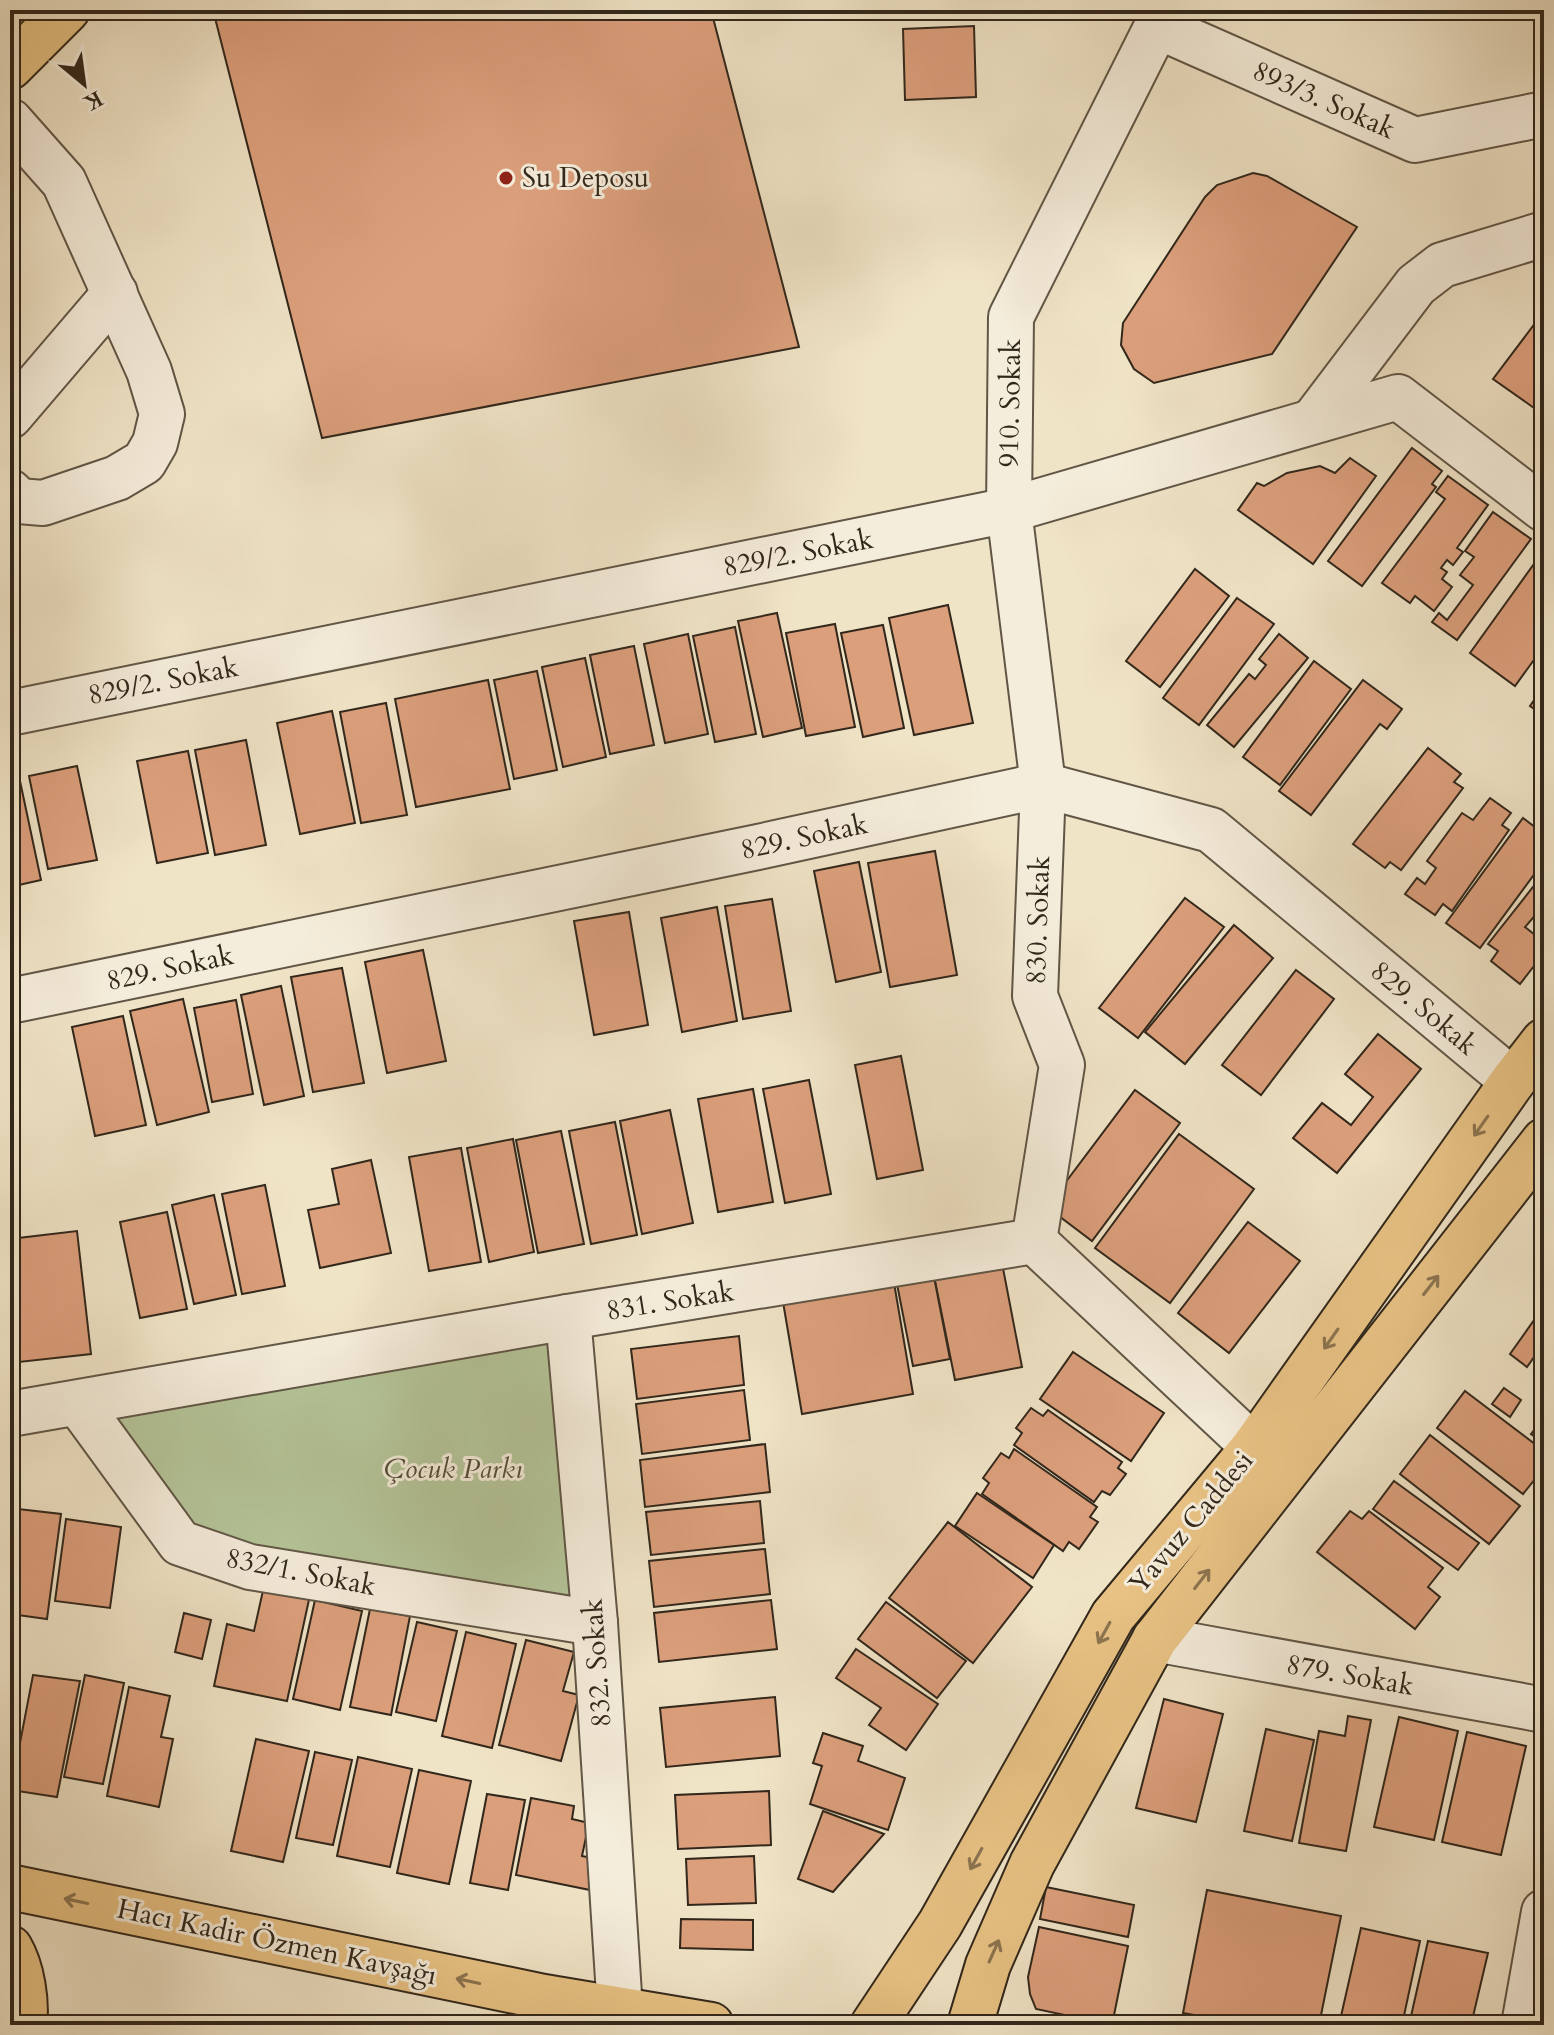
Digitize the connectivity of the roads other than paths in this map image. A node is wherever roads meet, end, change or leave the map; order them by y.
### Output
1 (67, 10) edge
2 (1162, 18) edge
3 (10, 67) edge
4 (1544, 114) edge
5 (10, 121) edge
6 (1544, 234) edge
7 (115, 293) junction
8 (10, 416) edge
9 (1313, 421) junction
10 (10, 492) edge
11 (1544, 509) edge
12 (1009, 510) junction
13 (10, 713) edge
14 (1043, 785) junction
15 (14, 1008) edge
16 (1544, 1041) edge
17 (1513, 1081) junction
18 (1544, 1141) edge
19 (1034, 1241) junction
20 (568, 1317) junction
21 (78, 1403) junction
22 (10, 1414) edge
23 (1254, 1447) junction
24 (595, 1623) junction
25 (1155, 1639) junction
26 (1544, 1710) edge
27 (10, 1887) edge
28 (1544, 1912) edge
29 (10, 1948) edge
30 (620, 2010) junction
31 (24, 2025) edge
32 (711, 2025) edge
33 (873, 2025) edge
34 (970, 2025) edge
35 (1524, 2025) edge

1 - 3 main road
2 - 4 street, 893/3. Sokak
2 - 12 street, 910. Sokak
5 - 7 street
6 - 9 street
7 - 8 street
7 - 10 street
9 - 11 street, 829/2. Sokak
9 - 12 street, 829/2. Sokak
12 - 13 street, 829/2. Sokak
12 - 14 street, 910. Sokak
14 - 15 street, 829. Sokak
14 - 17 street, 829. Sokak
14 - 19 street, 830. Sokak
16 - 17 main road, Yavuz Caddesi
17 -> 23 main road, Yavuz Caddesi
25 -> 18 main road, Yavuz Caddesi
19 - 20 street, 831. Sokak
19 - 23 street
20 - 21 street, 831. Sokak
20 - 24 street, 832. Sokak
21 - 22 street, 831. Sokak
21 - 24 street, 832/1. Sokak
23 -> 33 main road, Yavuz Caddesi
24 - 30 street, 832. Sokak
25 - 26 street, 879. Sokak
34 -> 25 main road, Yavuz Caddesi
30 -> 27 main road, Hacı Kadir Özmen Kavşağı
28 - 35 street
29 - 31 main road
30 - 32 main road, Hacı Kadir Özmen Kavşağı

